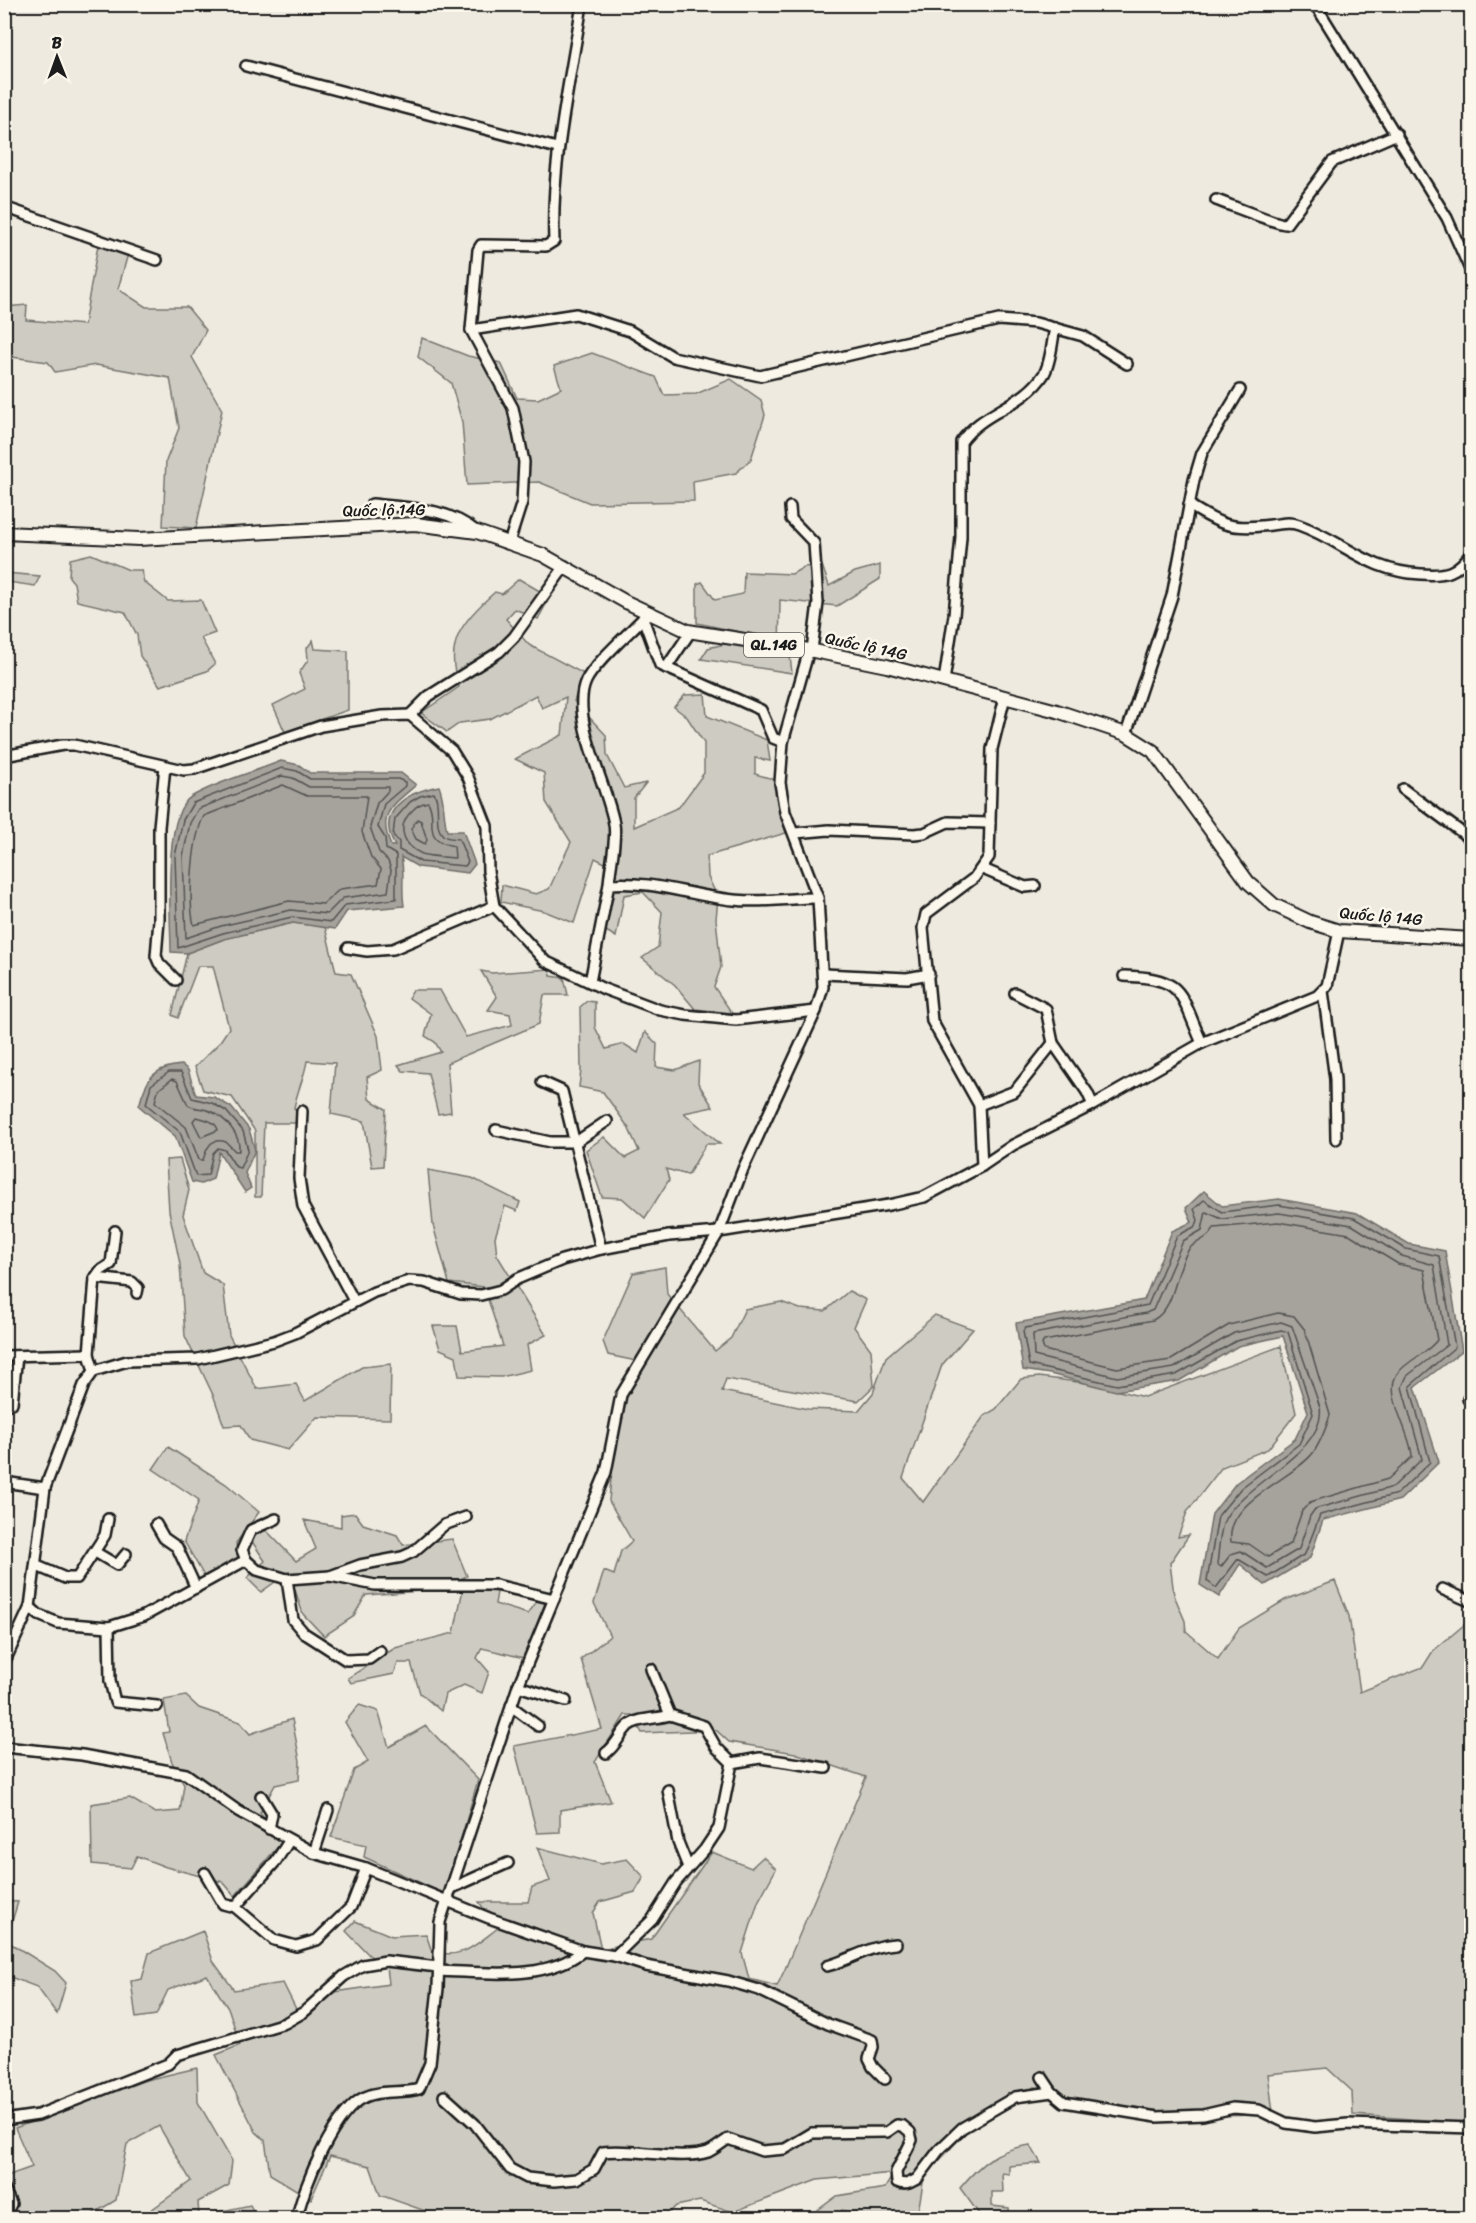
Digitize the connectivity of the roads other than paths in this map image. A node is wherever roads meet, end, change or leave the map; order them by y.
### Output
1 (582, 4) edge
2 (1315, 4) edge
3 (246, 66) dead end
4 (1397, 134) junction
5 (557, 148) junction
6 (1216, 200) dead end
7 (4, 207) edge
8 (157, 260) dead end
9 (1472, 274) edge
10 (1055, 328) junction
11 (471, 330) junction
12 (1127, 364) dead end
13 (1239, 390) dead end
14 (372, 504) dead end
15 (1189, 505) junction
16 (790, 507) dead end
17 (477, 532) junction
18 (4, 533) edge
19 (509, 543) junction
20 (1472, 552) edge
21 (565, 566) junction
22 (646, 615) junction
23 (691, 631) junction
24 (810, 650) junction
25 (666, 668) junction
26 (944, 681) junction
27 (1005, 697) junction
28 (410, 715) junction
29 (1126, 734) junction
30 (783, 742) junction
31 (4, 756) edge
32 (165, 766) junction
33 (1403, 789) dead end
34 (990, 823) junction
35 (795, 833) junction
36 (1472, 840) edge
37 (983, 869) junction
38 (609, 884) junction
39 (1035, 886) dead end
40 (818, 898) junction
41 (494, 906) junction
42 (1339, 931) junction
43 (1472, 939) edge
44 (348, 948) dead end
45 (824, 974) junction
46 (929, 974) junction
47 (1124, 976) dead end
48 (176, 980) dead end
49 (590, 982) junction
50 (1323, 991) junction
51 (1015, 993) dead end
52 (816, 1011) junction
53 (1053, 1043) junction
54 (1202, 1043) junction
55 (542, 1082) dead end
56 (979, 1105) junction
57 (1093, 1105) junction
58 (302, 1111) dead end
59 (607, 1121) dead end
60 (496, 1130) dead end
61 (1336, 1139) dead end
62 (576, 1142) junction
63 (982, 1166) junction
64 (115, 1231) dead end
65 (718, 1232) junction
66 (601, 1249) junction
67 (95, 1278) junction
68 (137, 1293) dead end
69 (354, 1301) junction
70 (89, 1354) junction
71 (4, 1356) edge
72 (17, 1356) junction
73 (94, 1371) junction
74 (4, 1406) edge
75 (4, 1482) edge
76 (45, 1488) junction
77 (466, 1517) dead end
78 (108, 1519) dead end
79 (276, 1519) dead end
80 (156, 1524) dead end
81 (95, 1552) junction
82 (126, 1554) dead end
83 (246, 1560) junction
84 (37, 1566) junction
85 (330, 1576) junction
86 (287, 1579) junction
87 (196, 1588) junction
88 (1442, 1589) dead end
89 (554, 1599) junction
90 (1472, 1602) edge
91 (30, 1607) junction
92 (109, 1627) junction
93 (380, 1651) dead end
94 (4, 1663) edge
95 (651, 1669) dead end
96 (518, 1686) junction
97 (566, 1701) dead end
98 (157, 1706) dead end
99 (511, 1706) junction
100 (670, 1716) junction
101 (538, 1726) dead end
102 (4, 1747) edge
103 (606, 1753) dead end
104 (732, 1762) junction
105 (826, 1768) dead end
106 (668, 1790) dead end
107 (261, 1796) dead end
108 (328, 1810) dead end
109 (269, 1829) junction
110 (289, 1841) junction
111 (314, 1853) junction
112 (508, 1863) dead end
113 (688, 1867) junction
114 (366, 1868) junction
115 (205, 1873) dead end
116 (452, 1888) junction
117 (448, 1902) junction
118 (235, 1906) junction
119 (896, 1944) dead end
120 (583, 1951) junction
121 (615, 1956) junction
122 (827, 1966) dead end
123 (438, 1969) junction
124 (1042, 2077) dead end
125 (885, 2079) dead end
126 (1052, 2092) junction
127 (444, 2096) dead end
128 (4, 2120) edge
129 (1472, 2128) edge
130 (4, 2189) edge
131 (4, 2217) edge
132 (297, 2218) edge

1 - 5 street
2 - 4 street
3 - 5 street
4 - 6 street
4 - 9 street
5 - 11 street
7 - 8 street
10 - 11 street
10 - 12 street
10 - 26 street
11 - 19 street
13 - 15 street
14 - 17 street
15 - 20 street
15 - 29 street
16 - 24 street
17 - 18 main road, Quốc lộ 14G / QL.14G
17 - 19 main road, Quốc lộ 14G / QL.14G
19 - 21 main road, Quốc lộ 14G / QL.14G
21 - 22 main road, Quốc lộ 14G / QL.14G
21 - 28 street
22 - 23 main road, Quốc lộ 14G / QL.14G
22 - 25 street
22 - 38 street
23 - 24 main road, Quốc lộ 14G / QL.14G
23 - 25 street
24 - 26 main road, Quốc lộ 14G / QL.14G
24 - 30 street
25 - 30 street
26 - 27 main road, Quốc lộ 14G / QL.14G
27 - 29 main road, Quốc lộ 14G / QL.14G
27 - 34 street
28 - 32 street
28 - 41 street
29 - 42 main road, Quốc lộ 14G / QL.14G
30 - 35 street
31 - 32 street
32 - 48 street
33 - 36 street
34 - 35 street
34 - 37 street
35 - 40 street
37 - 39 street
37 - 46 street
38 - 40 street
38 - 49 street
40 - 45 street
41 - 44 street
41 - 49 street
42 - 43 main road, Quốc lộ 14G / QL.14G
42 - 50 street
45 - 46 street
45 - 52 street
46 - 56 street
47 - 54 street
49 - 52 street
50 - 54 street
50 - 61 street
51 - 53 street
52 - 65 street
53 - 56 street
53 - 57 street
54 - 57 street
55 - 62 street
56 - 63 street
57 - 63 street
58 - 69 street
59 - 62 street
60 - 62 street
62 - 66 street
63 - 65 street
64 - 67 street
65 - 66 street
65 - 89 street
66 - 69 street
67 - 68 street
67 - 70 street
69 - 73 street
70 - 72 street
70 - 73 street
71 - 72 street
72 - 74 street
73 - 76 street
75 - 76 street
76 - 84 street
77 - 85 street
78 - 81 street
79 - 83 street
80 - 87 street
81 - 82 street
81 - 84 street
83 - 86 street
83 - 87 street
84 - 91 street
85 - 86 street
85 - 89 street
86 - 93 street
87 - 92 street
88 - 90 street
89 - 96 street
91 - 92 street
91 - 94 street
92 - 98 street
95 - 100 street
96 - 97 street
96 - 99 street
99 - 101 street
99 - 116 street
100 - 103 street
100 - 104 street
102 - 109 street
104 - 105 street
104 - 113 street
106 - 113 street
107 - 109 street
108 - 111 street
109 - 110 street
110 - 111 street
110 - 118 street
111 - 114 street
112 - 116 street
113 - 121 street
114 - 117 street
114 - 118 street
115 - 118 street
116 - 117 street
117 - 120 street
117 - 123 street
119 - 122 street
120 - 121 street
120 - 123 street
121 - 125 street
123 - 128 street
123 - 132 street
124 - 126 street
126 - 127 street
126 - 129 street
130 - 131 street

